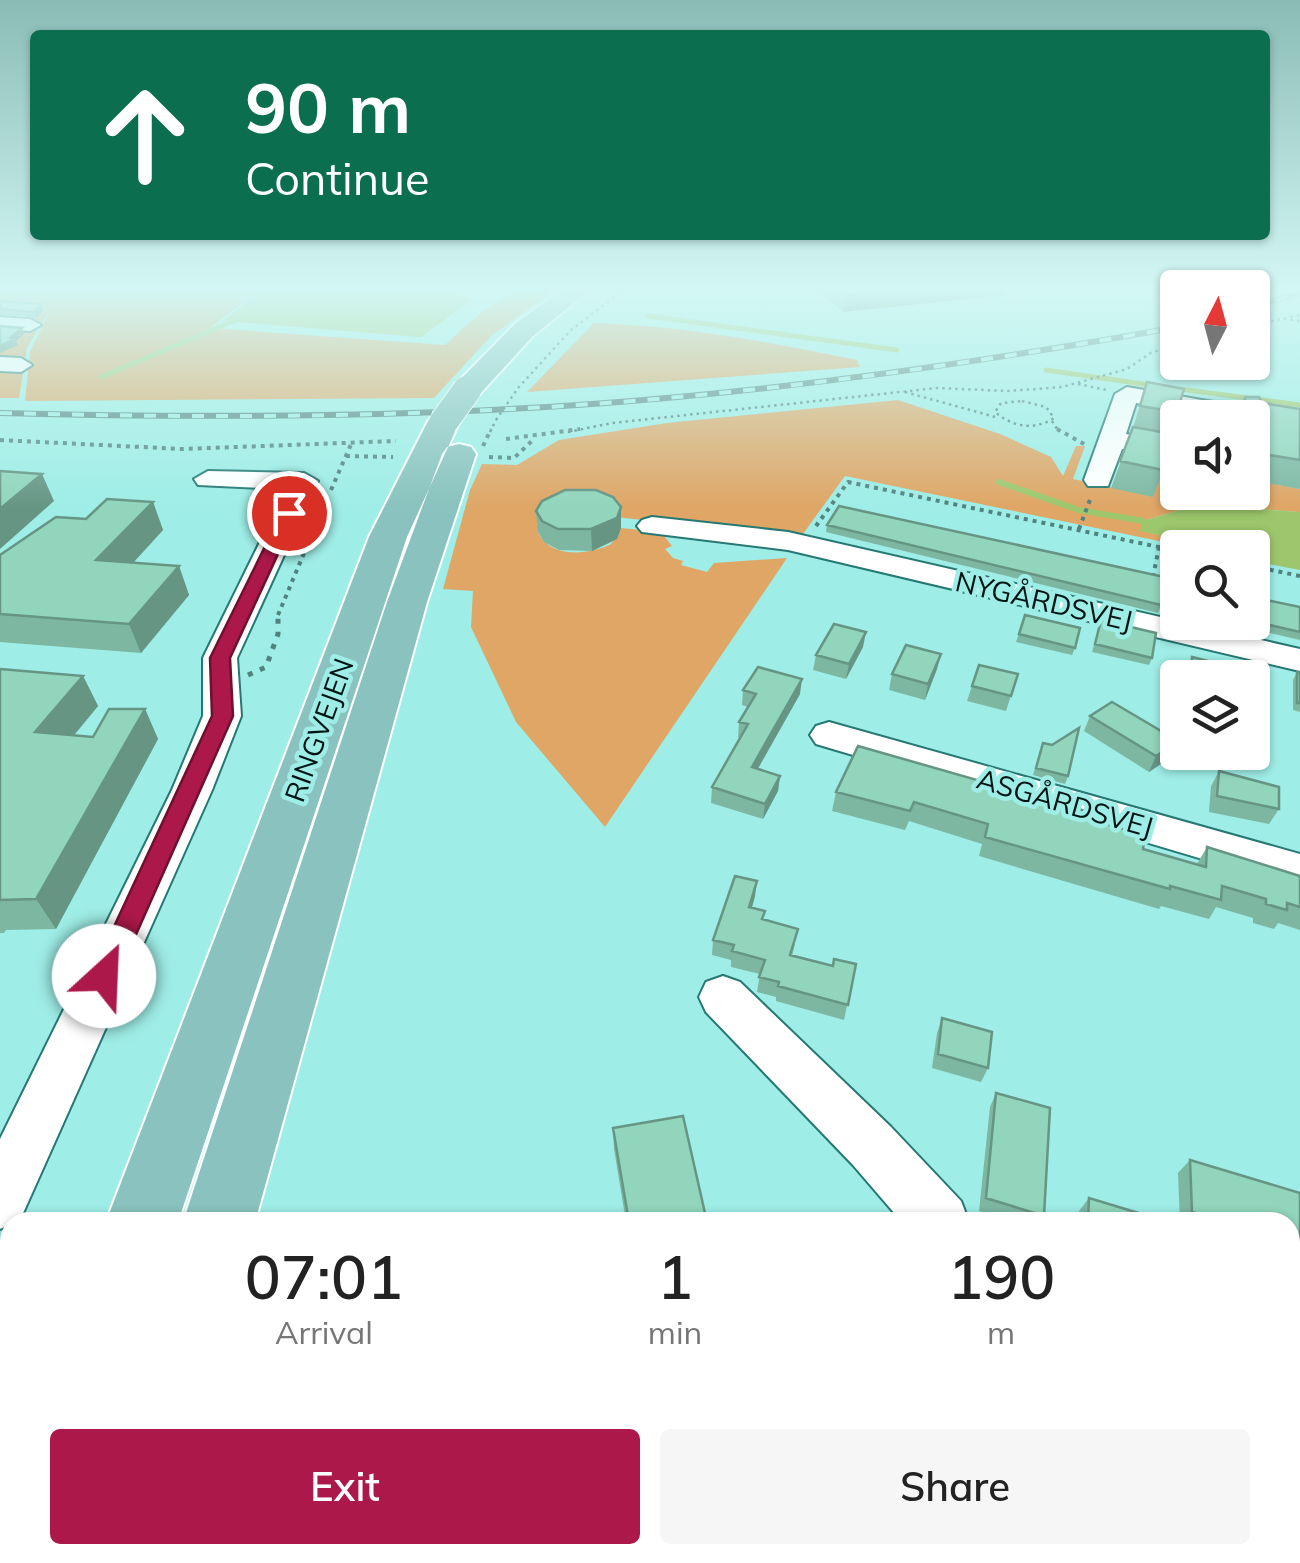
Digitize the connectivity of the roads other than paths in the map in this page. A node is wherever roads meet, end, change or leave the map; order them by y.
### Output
1 (510, 362) edge
2 (529, 362) edge
3 (486, 416) junction
4 (1300, 425) edge
5 (1110, 444) junction
6 (1160, 449) edge
7 (208, 479) dead end
8 (1098, 480) dead end
9 (652, 526) dead end
10 (1300, 660) edge
11 (829, 734) dead end
12 (1300, 871) edge
13 (724, 996) dead end
14 (0, 1200) edge
15 (146, 1212) edge
16 (223, 1212) edge
17 (931, 1212) edge

1 - 3 main road, RINGVEJEN
2 - 3 main road, RINGVEJEN
3 - 15 main road, RINGVEJEN
3 - 16 main road, RINGVEJEN
4 - 5 street
5 - 6 street
5 - 8 street
7 - 14 street
9 - 10 street, NYGÅRDSVEJ
11 - 12 street, ASGÅRDSVEJ
13 - 17 street

